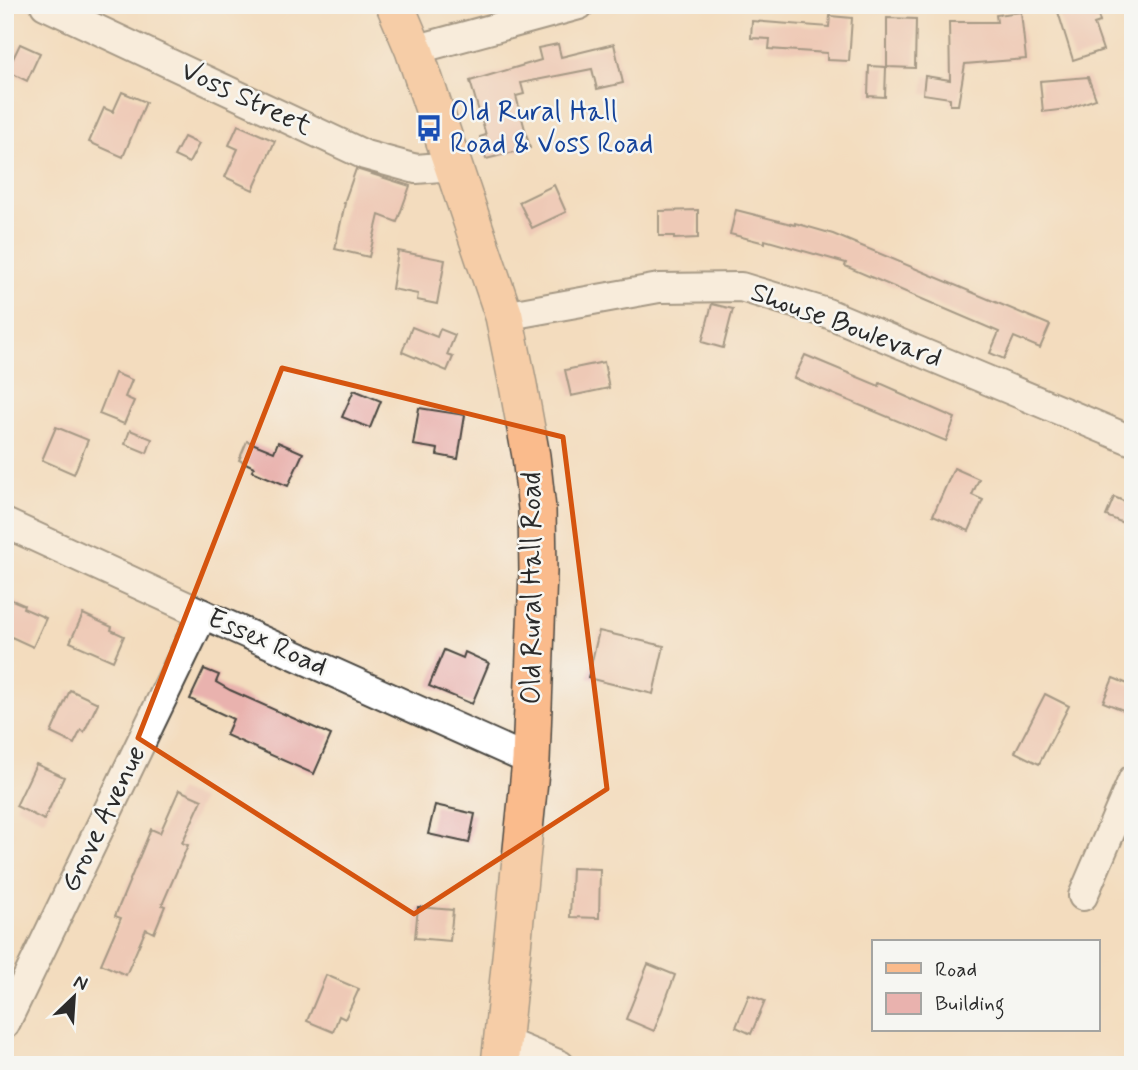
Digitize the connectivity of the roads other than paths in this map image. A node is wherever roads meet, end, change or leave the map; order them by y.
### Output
1 (45, 5) edge
2 (395, 5) edge
3 (579, 5) edge
4 (414, 50) junction
5 (453, 166) junction
6 (504, 316) junction
7 (1133, 441) edge
8 (5, 523) edge
9 (203, 614) junction
10 (531, 761) junction
11 (1133, 779) edge
12 (1083, 895) dead end
13 (5, 1024) edge
14 (501, 1053) edge
15 (560, 1065) edge

1 - 5 street, Voss Street
2 - 4 main road, Old Rural Hall Road
3 - 4 street
4 - 5 main road, Old Rural Hall Road
5 - 6 main road, Old Rural Hall Road
6 - 7 street, Shouse Boulevard
6 - 10 main road, Old Rural Hall Road
8 - 9 street, Essex Road
9 - 10 street, Essex Road
9 - 13 street, Grove Avenue
10 - 14 main road, Old Rural Hall Road
11 - 12 street
14 - 15 street

